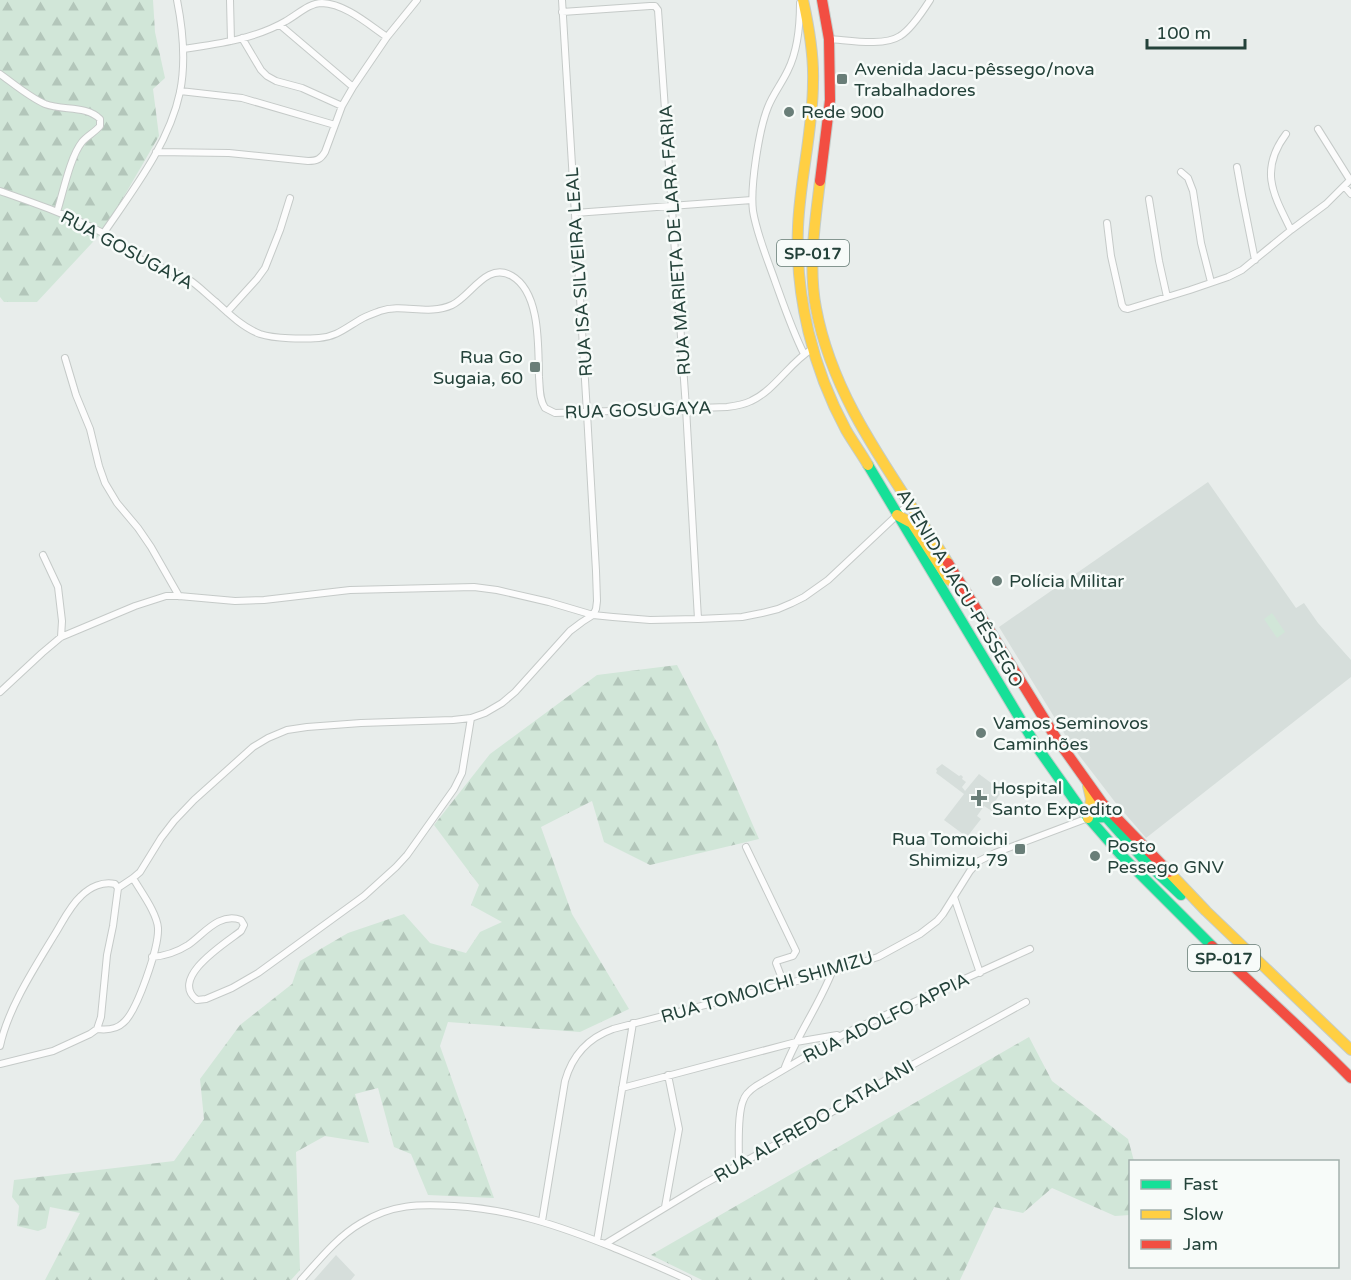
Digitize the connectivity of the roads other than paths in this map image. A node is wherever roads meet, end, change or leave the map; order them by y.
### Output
1 (177, 0) edge
2 (230, 0) edge
3 (417, 0) edge
4 (562, 0) edge
5 (801, 0) edge
6 (822, 0) edge
7 (930, 0) edge
8 (562, 12) junction
9 (280, 25) junction
10 (387, 37) junction
11 (242, 38) junction
12 (829, 39) junction
13 (231, 41) junction
14 (183, 49) junction
15 (0, 75) edge
16 (353, 87) junction
17 (180, 91) junction
18 (342, 106) junction
19 (334, 125) junction
20 (1318, 129) dead end
21 (1286, 134) dead end
22 (156, 152) junction
23 (1237, 167) dead end
24 (1181, 172) dead end
25 (1351, 179) edge
26 (1345, 186) junction
27 (0, 191) edge
28 (1351, 194) edge
29 (290, 198) dead end
30 (1149, 199) dead end
31 (752, 200) junction
32 (673, 206) junction
33 (57, 212) junction
34 (575, 213) junction
35 (1107, 223) dead end
36 (1291, 230) junction
37 (103, 234) junction
38 (1255, 260) junction
39 (1211, 282) junction
40 (1167, 297) junction
41 (227, 312) junction
42 (808, 351) junction
43 (65, 358) dead end
44 (686, 408) junction
45 (587, 413) junction
46 (856, 446) junction
47 (900, 488) junction
48 (911, 503) junction
49 (897, 515) junction
50 (43, 555) dead end
51 (963, 586) junction
52 (179, 596) junction
53 (594, 615) junction
54 (698, 619) junction
55 (61, 638) junction
56 (0, 692) edge
57 (471, 718) junction
58 (1023, 725) junction
59 (1088, 787) junction
60 (1088, 818) junction
61 (1100, 833) junction
62 (746, 847) dead end
63 (134, 878) junction
64 (1163, 878) junction
65 (118, 886) junction
66 (954, 897) junction
67 (1196, 901) junction
68 (1030, 949) dead end
69 (152, 957) junction
70 (832, 972) junction
71 (980, 972) junction
72 (784, 984) junction
73 (1026, 1002) dead end
74 (633, 1023) junction
75 (97, 1029) junction
76 (844, 1034) junction
77 (796, 1042) junction
78 (0, 1046) edge
79 (1351, 1050) edge
80 (0, 1064) edge
81 (785, 1067) junction
82 (668, 1076) junction
83 (1351, 1078) edge
84 (622, 1088) junction
85 (739, 1165) junction
86 (665, 1207) junction
87 (542, 1221) junction
88 (597, 1241) junction
89 (605, 1244) junction
90 (302, 1280) edge
91 (688, 1280) edge

1 - 14 street
2 - 13 street
3 - 10 street
4 - 8 street, RUA ISA SILVEIRA LEAL
5 - 31 street
5 - 42 highway, AVENIDA JACU-PÊSSEGO / SP-017
6 - 12 highway, AVENIDA JACU-PÊSSEGO / SP-017
7 - 12 street
8 - 32 street, RUA MARIETA DE LARA FARIA
8 - 34 street, RUA ISA SILVEIRA LEAL
9 - 10 street
9 - 11 street
9 - 16 street
10 - 16 street
11 - 13 street
11 - 18 street
12 - 47 highway, AVENIDA JACU-PÊSSEGO / SP-017
13 - 14 street
14 - 17 street
15 - 33 street
16 - 18 street
17 - 19 street
17 - 22 street
18 - 19 street
19 - 22 street
20 - 25 street
21 - 36 street
22 - 37 street
23 - 38 street
24 - 39 street
25 - 26 street
26 - 28 street
26 - 36 street
27 - 33 street, RUA GOSUGAYA
29 - 41 street
30 - 40 street
31 - 32 street
31 - 42 street
32 - 34 street
32 - 44 street, RUA MARIETA DE LARA FARIA
33 - 37 street, RUA GOSUGAYA
34 - 45 street, RUA ISA SILVEIRA LEAL
35 - 40 street
36 - 38 street
37 - 41 street, RUA GOSUGAYA
38 - 39 street
39 - 40 street
41 - 45 street, RUA GOSUGAYA
42 - 44 street, RUA GOSUGAYA
42 - 46 highway, AVENIDA JACU-PÊSSEGO / SP-017
43 - 52 street
44 - 45 street, RUA GOSUGAYA
44 - 54 street, RUA MARIETA DE LARA FARIA
45 - 53 street, RUA ISA SILVEIRA LEAL
46 - 47 highway
46 - 49 highway, AVENIDA JACU-PÊSSEGO / SP-017
47 - 48 highway, AVENIDA JACU-PÊSSEGO / SP-017
48 - 49 street
48 - 51 highway, AVENIDA JACU-PÊSSEGO / SP-017
49 - 51 highway
49 - 54 street
49 - 58 highway, AVENIDA JACU-PÊSSEGO / SP-017
50 - 55 street
51 - 59 highway, AVENIDA JACU-PÊSSEGO / SP-017
52 - 53 street
52 - 55 street
53 - 54 street
53 - 57 street
55 - 56 street
57 - 63 street
57 - 69 street
58 - 59 highway
58 - 60 highway, AVENIDA JACU-PÊSSEGO / SP-017
59 - 60 highway
59 - 67 highway, AVENIDA JACU-PÊSSEGO / SP-017
60 - 61 highway, AVENIDA JACU-PÊSSEGO / SP-017
60 - 64 highway
60 - 66 street, RUA TOMOICHI SHIMIZU
61 - 64 highway
61 - 83 highway, AVENIDA JACU-PÊSSEGO / SP-017
62 - 72 street
63 - 65 street
63 - 69 street
64 - 67 highway
65 - 75 street
65 - 78 street
66 - 70 street, RUA TOMOICHI SHIMIZU
66 - 71 street
67 - 79 highway, AVENIDA JACU-PÊSSEGO / SP-017
68 - 71 street, RUA ADOLFO APPIA
69 - 75 street
70 - 72 street, RUA TOMOICHI SHIMIZU
70 - 77 street
71 - 76 street, RUA ADOLFO APPIA
72 - 74 street, RUA TOMOICHI SHIMIZU
73 - 85 street, RUA ALFREDO CATALANI
74 - 84 street
74 - 87 street, RUA TOMOICHI SHIMIZU
75 - 80 street
76 - 77 street
76 - 81 street, RUA ADOLFO APPIA
77 - 81 street
77 - 82 street
81 - 85 street, RUA ADOLFO APPIA
82 - 84 street
82 - 86 street
84 - 88 street
85 - 86 street, RUA ALFREDO CATALANI
86 - 89 street, RUA ALFREDO CATALANI
87 - 88 street
87 - 90 street
88 - 89 street
89 - 91 street

